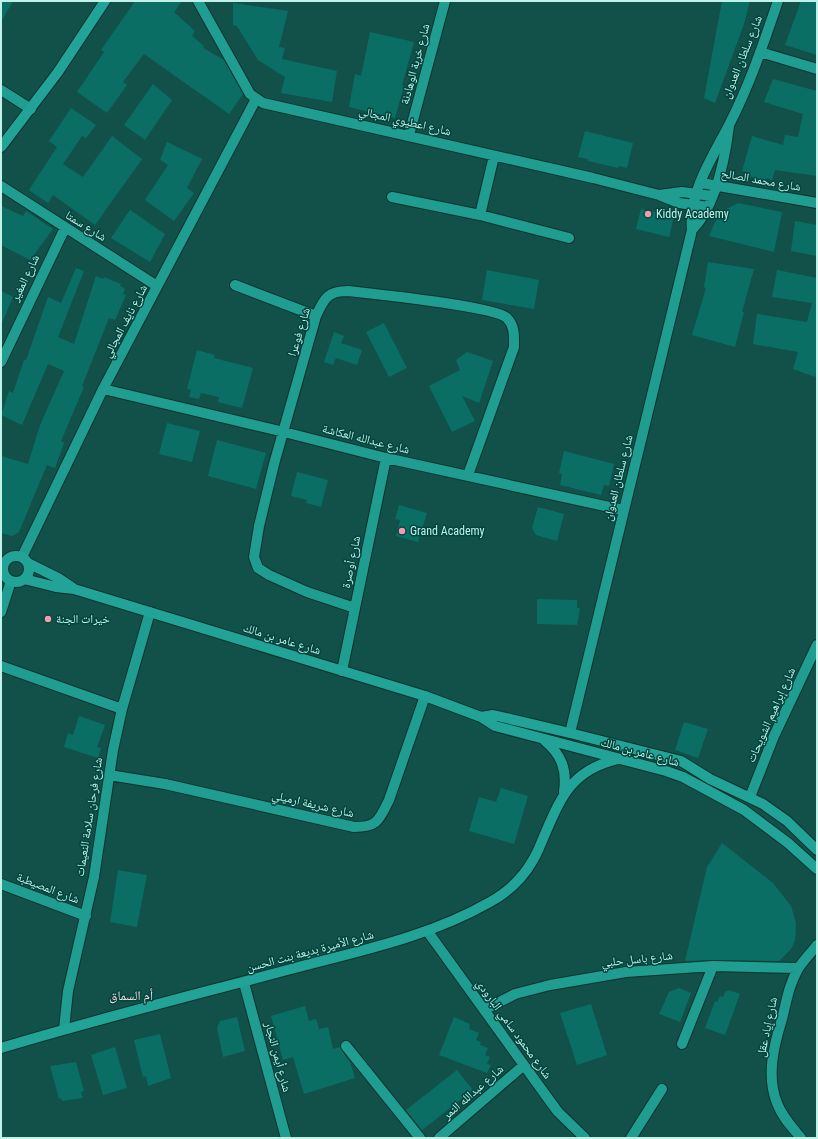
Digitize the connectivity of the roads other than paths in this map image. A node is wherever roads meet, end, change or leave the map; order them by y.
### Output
1 (105, 1) edge
2 (198, 1) edge
3 (445, 1) edge
4 (778, 1) edge
5 (760, 52) junction
6 (817, 69) edge
7 (1, 90) edge
8 (256, 99) junction
9 (31, 109) junction
10 (730, 123) junction
11 (409, 135) junction
12 (1, 147) edge
13 (494, 156) junction
14 (701, 183) junction
15 (1, 186) edge
16 (716, 186) junction
17 (697, 194) junction
18 (659, 195) junction
19 (712, 196) junction
20 (392, 197) dead end
21 (817, 203) edge
22 (694, 206) junction
23 (708, 207) junction
24 (480, 216) junction
25 (65, 228) junction
26 (692, 230) junction
27 (569, 238) dead end
28 (236, 285) dead end
29 (157, 286) junction
30 (316, 316) junction
31 (1, 362) edge
32 (103, 390) junction
33 (284, 432) junction
34 (386, 458) junction
35 (468, 475) junction
36 (623, 510) junction
37 (6, 556) edge
38 (25, 560) junction
39 (2, 572) edge
40 (24, 579) junction
41 (11, 581) junction
42 (74, 589) junction
43 (355, 608) junction
44 (1, 612) edge
45 (150, 612) junction
46 (817, 645) edge
47 (1, 666) edge
48 (342, 671) junction
49 (426, 696) junction
50 (122, 709) junction
51 (481, 717) junction
52 (570, 732) junction
53 (544, 740) junction
54 (620, 759) junction
55 (109, 775) junction
56 (564, 792) junction
57 (750, 797) junction
58 (744, 810) junction
59 (817, 850) edge
60 (817, 869) edge
61 (1, 884) edge
62 (86, 916) junction
63 (428, 932) junction
64 (817, 945) edge
65 (713, 966) junction
66 (798, 968) junction
67 (244, 982) junction
68 (484, 1010) junction
69 (64, 1029) junction
70 (682, 1044) dead end
71 (346, 1046) dead end
72 (1, 1048) edge
73 (524, 1065) junction
74 (662, 1089) dead end
75 (283, 1137) edge
76 (420, 1138) edge
77 (439, 1138) edge
78 (585, 1138) edge
79 (631, 1138) edge
80 (801, 1138) edge

1 - 9 street
2 - 8 street
3 - 11 street, شارع خربة الوهادنة
4 - 5 street, شارع سلطان العدوان
5 - 6 street
5 - 10 street, شارع سلطان العدوان
7 - 9 street
8 - 11 street, شارع اعطيوي المجالي
8 - 29 street, شارع نايف المجالي
9 - 12 street
10 - 14 street, شارع سلطان العدوان
10 - 16 street, شارع سلطان العدوان
11 - 13 street, شارع اعطيوي المجالي
13 - 18 street, شارع اعطيوي المجالي
13 - 24 street
14 - 16 street, شارع محمد الصالح
14 - 17 street, شارع سلطان العدوان
15 - 25 street, شارع سمتا
16 - 19 street, شارع سلطان العدوان
16 - 21 street, شارع محمد الصالح
17 - 18 street, شارع اعطيوي المجالي
17 - 19 street, شارع اعطيوي المجالي
17 - 22 street, شارع سلطان العدوان
18 - 22 street, شارع اعطيوي المجالي
19 - 23 street, شارع سلطان العدوان
20 - 24 street
22 - 23 street, شارع اعطيوي المجالي
22 - 26 street, شارع سلطان العدوان
23 - 26 street, شارع سلطان العدوان
24 - 27 street
25 - 29 street, شارع سمتا
25 - 31 street, شارع المغير
26 - 36 street, شارع سلطان العدوان
28 - 30 street
29 - 32 street, شارع نايف المجالي
30 - 33 street, شارع فوعرا
30 - 35 street, شارع فوعرا
32 - 33 street, شارع عبدالله العكاشة
32 - 38 street, شارع نايف المجالي
33 - 34 street, شارع عبدالله العكاشة
33 - 43 street, شارع فوعرا
34 - 35 street, شارع عبدالله العكاشة
34 - 43 street, شارع أوصرة
35 - 36 street, شارع عبدالله العكاشة
36 - 52 street, شارع سلطان العدوان
37 - 38 street
37 - 39 street
38 - 40 street
38 - 42 street, شارع عامر بن مالك
39 - 41 street
40 - 41 street
40 - 42 street, شارع عامر بن مالك
41 - 44 street
42 - 45 street, شارع عامر بن مالك
43 - 48 street, شارع أوصرة
45 - 48 street, شارع عامر بن مالك
45 - 50 street, شارع فرحان سلامة النعيمات
46 - 57 street, شارع إبراهيم الشويحات
47 - 50 street
48 - 49 street, شارع عامر بن مالك
49 - 51 street, شارع عامر بن مالك
49 - 55 street, شارع شريفة ارميلي
50 - 55 street, شارع فرحان سلامة النعيمات
51 - 52 street, شارع عامر بن مالك
51 - 53 street, شارع عامر بن مالك
52 - 57 street, شارع عامر بن مالك
53 - 54 street, شارع عامر بن مالك
53 - 56 street, شارع الأميرة بديعة بنت الحسن
54 - 56 street, شارع الأميرة بديعة بنت الحسن
54 - 58 street, شارع عامر بن مالك
55 - 62 street, شارع فرحان سلامة النعيمات
56 - 63 street, شارع الأميرة بديعة بنت الحسن
57 - 58 street
57 - 59 street, شارع عامر بن مالك
58 - 60 street, شارع عامر بن مالك
61 - 62 street, شارع المصيطبة
62 - 69 street, شارع فرحان سلامة النعيمات
63 - 67 street, شارع الأميرة بديعة بنت الحسن
63 - 68 street, شارع محمود سامي البارودي
64 - 66 street, شارع إياد عقل
65 - 66 street, شارع باسل حلبي
65 - 68 street, شارع باسل حلبي
65 - 70 street
66 - 80 street, شارع إياد عقل
67 - 69 street, شارع الأميرة بديعة بنت الحسن
67 - 75 street, شارع أيمن النجار
68 - 73 street, شارع محمود سامي البارودي
69 - 72 street, شارع الأميرة بديعة بنت الحسن
71 - 76 street
73 - 77 street, شارع عبدالله النمر
73 - 78 street, شارع محمود سامي البارودي
74 - 79 street

